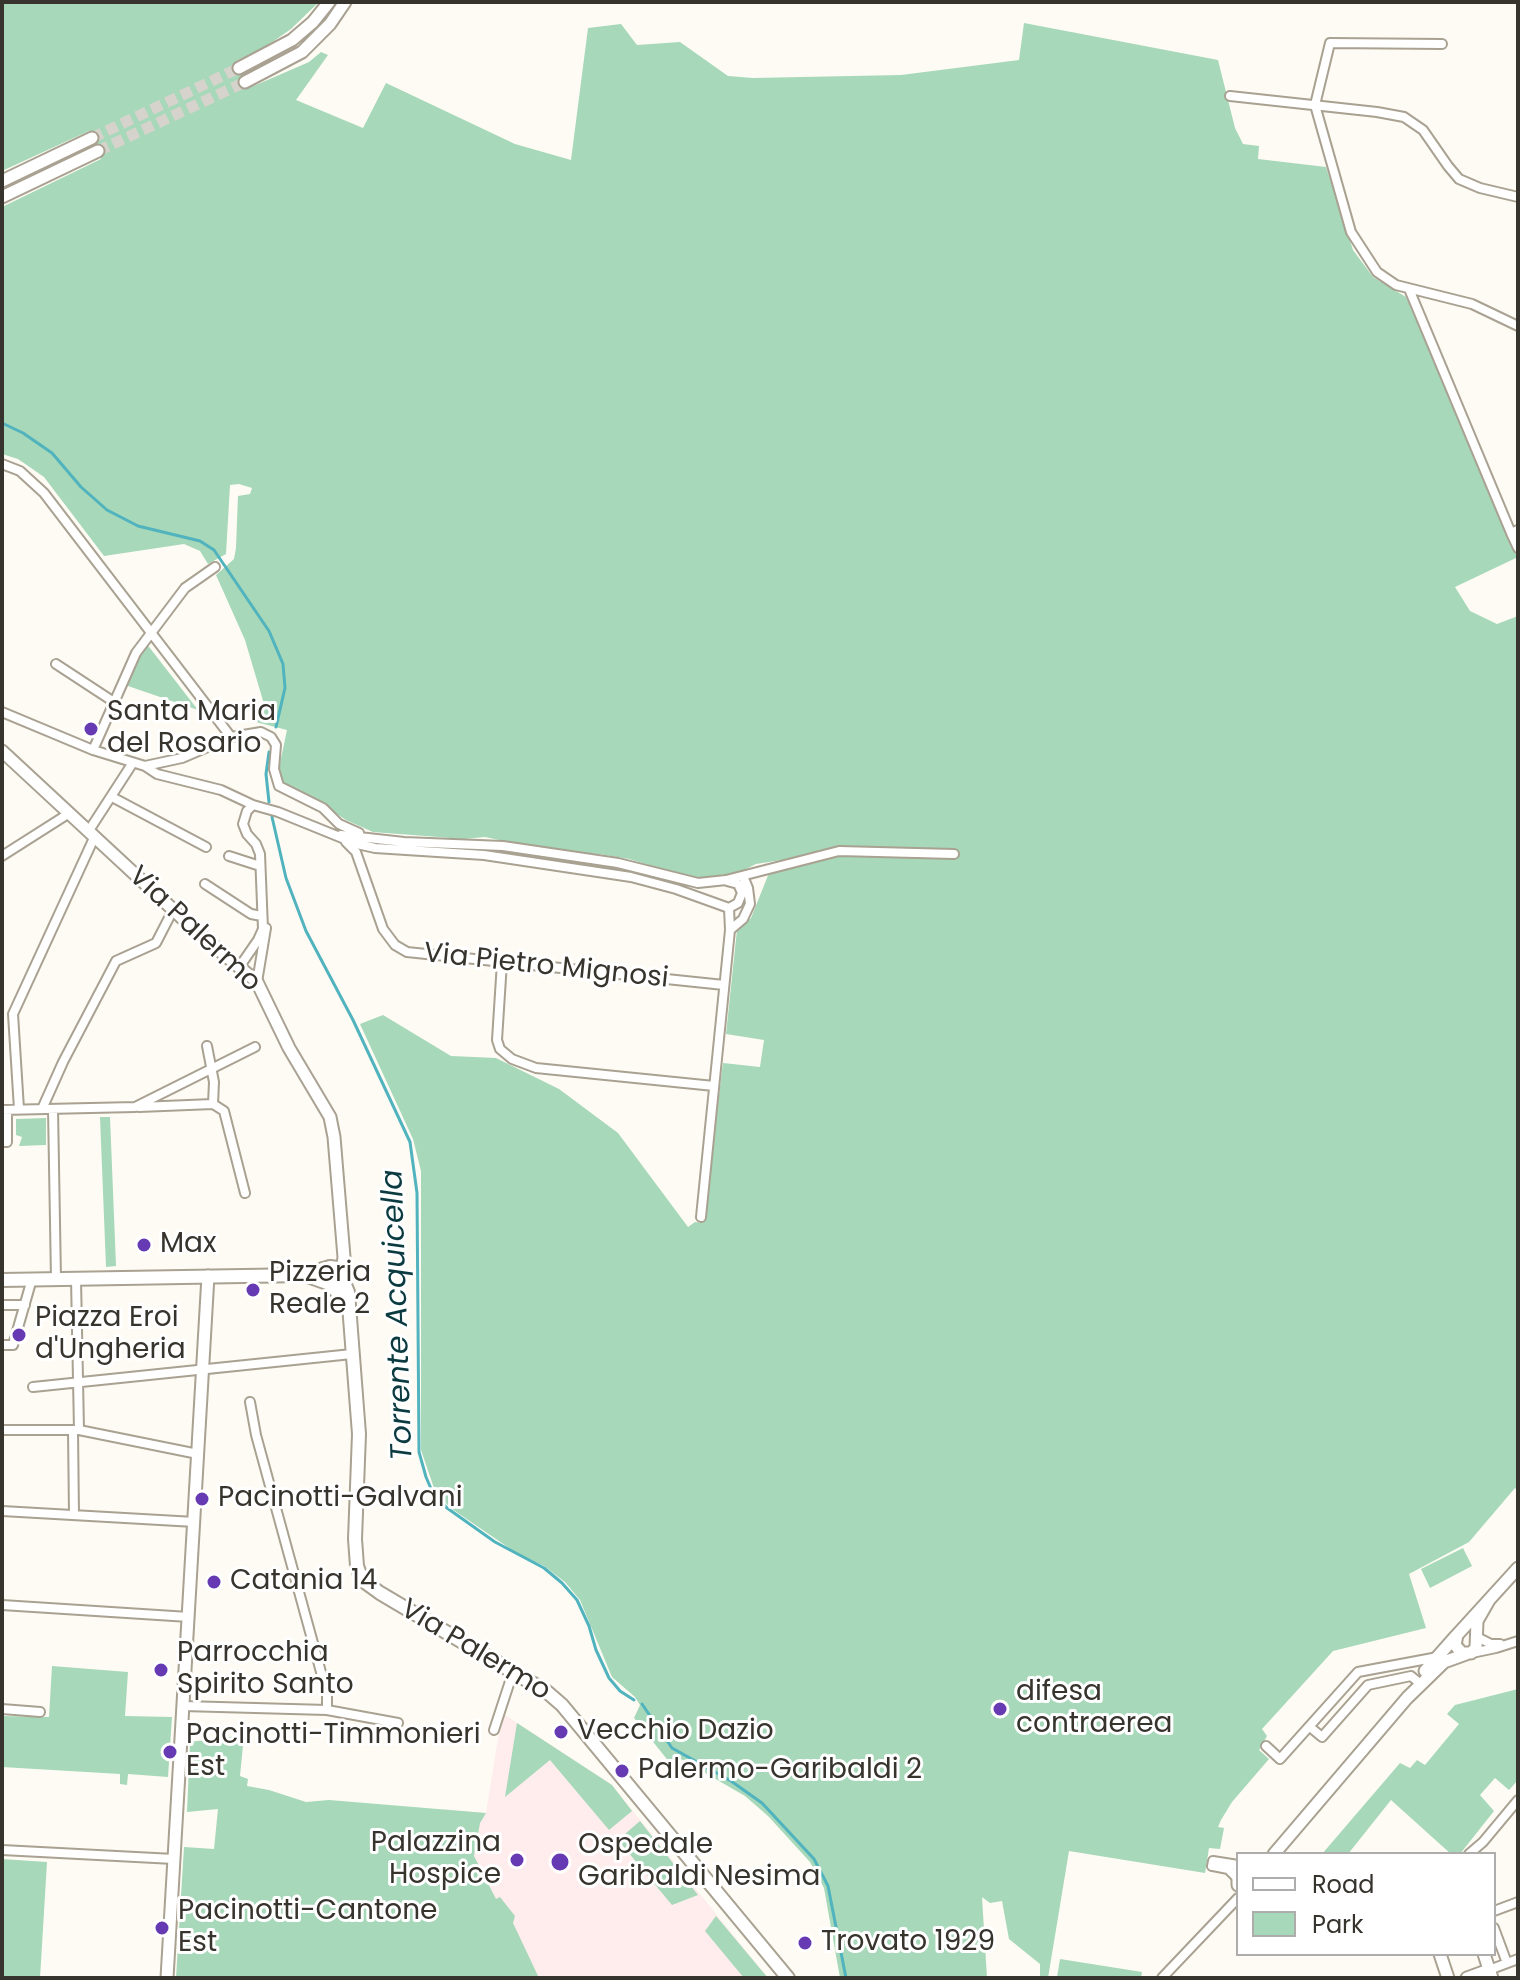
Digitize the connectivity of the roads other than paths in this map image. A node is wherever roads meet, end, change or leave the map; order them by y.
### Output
1 (329, 2) edge
2 (345, 2) edge
3 (1442, 44) dead end
4 (239, 68) tunnel mouth
5 (245, 82) tunnel mouth
6 (1230, 96) dead end
7 (1315, 105) junction
8 (92, 138) tunnel mouth
9 (98, 151) tunnel mouth
10 (2, 181) edge
11 (2, 197) edge
12 (1518, 197) edge
13 (1409, 289) junction
14 (1518, 326) edge
15 (2, 464) edge
16 (1515, 532) edge
17 (1518, 548) edge
18 (215, 567) dead end
19 (151, 631) junction
20 (56, 664) dead end
21 (114, 702) junction
22 (2, 712) edge
23 (231, 737) junction
24 (93, 750) junction
25 (2, 751) edge
26 (132, 764) junction
27 (145, 766) junction
28 (112, 797) junction
29 (253, 805) junction
30 (68, 814) junction
31 (331, 818) junction
32 (330, 834) junction
33 (91, 835) junction
34 (370, 837) junction
35 (355, 846) junction
36 (206, 847) dead end
37 (954, 854) dead end
38 (2, 856) edge
39 (229, 856) dead end
40 (260, 866) junction
41 (743, 876) junction
42 (726, 880) junction
43 (205, 884) dead end
44 (729, 908) junction
45 (173, 910) junction
46 (262, 916) junction
47 (730, 930) junction
48 (502, 962) junction
49 (240, 966) junction
50 (257, 982) junction
51 (724, 985) junction
52 (207, 1046) dead end
53 (255, 1047) dead end
54 (212, 1069) junction
55 (714, 1086) junction
56 (213, 1104) junction
57 (135, 1107) junction
58 (19, 1109) junction
59 (42, 1109) junction
60 (53, 1109) junction
61 (4, 1110) edge
62 (2, 1142) edge
63 (245, 1193) dead end
64 (701, 1217) dead end
65 (342, 1240) junction
66 (329, 1268) junction
67 (304, 1275) junction
68 (208, 1276) junction
69 (32, 1279) junction
70 (56, 1279) junction
71 (76, 1279) junction
72 (2, 1280) edge
73 (336, 1280) junction
74 (2, 1305) edge
75 (25, 1305) junction
76 (2, 1345) edge
77 (352, 1354) junction
78 (204, 1369) junction
79 (79, 1382) junction
80 (33, 1387) dead end
81 (250, 1402) dead end
82 (2, 1430) edge
83 (76, 1430) junction
84 (198, 1454) junction
85 (2, 1511) edge
86 (74, 1515) junction
87 (195, 1522) junction
88 (1518, 1568) edge
89 (1489, 1600) junction
90 (2, 1605) edge
91 (189, 1617) junction
92 (1458, 1633) junction
93 (1477, 1636) junction
94 (1518, 1641) edge
95 (1505, 1644) junction
96 (1468, 1653) junction
97 (1438, 1657) junction
98 (1385, 1666) junction
99 (513, 1672) junction
100 (1358, 1672) junction
101 (1389, 1681) junction
102 (1417, 1681) junction
103 (1368, 1685) junction
104 (1407, 1698) junction
105 (183, 1706) junction
106 (2, 1709) edge
107 (327, 1710) junction
108 (40, 1712) dead end
109 (1321, 1714) junction
110 (398, 1723) dead end
111 (1333, 1724) junction
112 (1310, 1727) junction
113 (494, 1730) dead end
114 (1266, 1746) dead end
115 (1518, 1800) edge
116 (1483, 1842) junction
117 (2, 1850) edge
118 (1274, 1852) edge
119 (1471, 1852) edge
120 (1480, 1852) edge
121 (174, 1859) junction
122 (1236, 1879) edge
123 (1236, 1900) edge
124 (1518, 1902) edge
125 (1224, 1910) junction
126 (1496, 1910) edge
127 (1496, 1933) edge
128 (1441, 1956) edge
129 (1518, 1959) edge
130 (1507, 1963) junction
131 (1491, 1974) edge
132 (167, 1978) edge
133 (788, 1978) edge
134 (1162, 1978) edge
135 (1448, 1978) edge
136 (1467, 1978) edge

1 - 4 main road
2 - 5 main road
3 - 7 street
6 - 7 street
7 - 12 street
7 - 13 street
8 - 10 main road
9 - 11 main road
13 - 14 street
13 - 16 street
15 - 19 street
16 - 17 street
18 - 19 street
19 - 21 street
19 - 23 street
20 - 21 street
21 - 24 street
22 - 24 street
23 - 27 street
23 - 31 street
24 - 26 street
25 - 30 main road, Via Palermo
26 - 27 street
26 - 28 street
27 - 29 street
28 - 33 street
28 - 36 street
29 - 32 street
29 - 40 street
30 - 33 main road, Via Palermo
30 - 38 street
31 - 32 street
31 - 34 street
32 - 34 street
32 - 35 street, Via Pietro Mignosi
33 - 45 main road, Via Palermo
33 - 58 street
34 - 42 street
35 - 44 street
35 - 48 street, Via Pietro Mignosi
37 - 41 street
39 - 40 street
40 - 46 street
41 - 42 street
41 - 47 street
42 - 44 street
43 - 46 street
44 - 47 street
45 - 49 main road, Via Palermo
45 - 59 street
46 - 49 street
46 - 50 street
47 - 51 street
48 - 51 street, Via Pietro Mignosi
48 - 55 street
49 - 50 main road, Via Palermo
50 - 65 main road, Via Palermo
51 - 55 street
52 - 54 street
53 - 54 street
54 - 56 street
54 - 57 street
55 - 64 street
56 - 57 street
56 - 63 street
57 - 60 street
58 - 59 street
58 - 61 street
59 - 60 street
60 - 70 street
61 - 62 street
65 - 66 main road
65 - 73 main road, Via Palermo
66 - 67 main road
66 - 73 main road, Via Palermo
67 - 68 main road
67 - 73 main road
68 - 71 main road
68 - 78 main road
69 - 70 main road
69 - 72 main road
69 - 75 street
70 - 71 main road
71 - 79 street
73 - 77 main road, Via Palermo
74 - 75 street
75 - 76 street
77 - 78 street
77 - 99 main road, Via Palermo
78 - 79 street
78 - 84 main road
79 - 80 street
79 - 83 street
81 - 107 street
82 - 83 street
83 - 84 street
83 - 86 street
84 - 87 main road
85 - 86 street
86 - 87 street
87 - 91 main road
88 - 89 main road
89 - 92 main road
89 - 93 main road
90 - 91 street
91 - 105 main road
92 - 93 main road
92 - 96 main road
92 - 97 main road
93 - 95 street
93 - 96 main road
94 - 95 street
95 - 96 street
96 - 104 main road
97 - 98 street
97 - 102 main road
98 - 100 street
98 - 101 street
99 - 113 street
99 - 133 main road, Via Palermo
100 - 103 street
100 - 109 street
101 - 102 street
101 - 103 street
102 - 104 main road
103 - 111 street
104 - 118 main road
105 - 107 street
105 - 121 main road
106 - 108 street
107 - 110 street
109 - 111 street
109 - 112 street
111 - 112 street
112 - 114 street
115 - 116 street
116 - 119 street
116 - 120 street
117 - 121 street
121 - 132 main road
122 - 125 street
123 - 125 street
124 - 126 street
125 - 134 street
127 - 130 street
128 - 135 main road
129 - 130 street
130 - 131 street
131 - 136 main road

